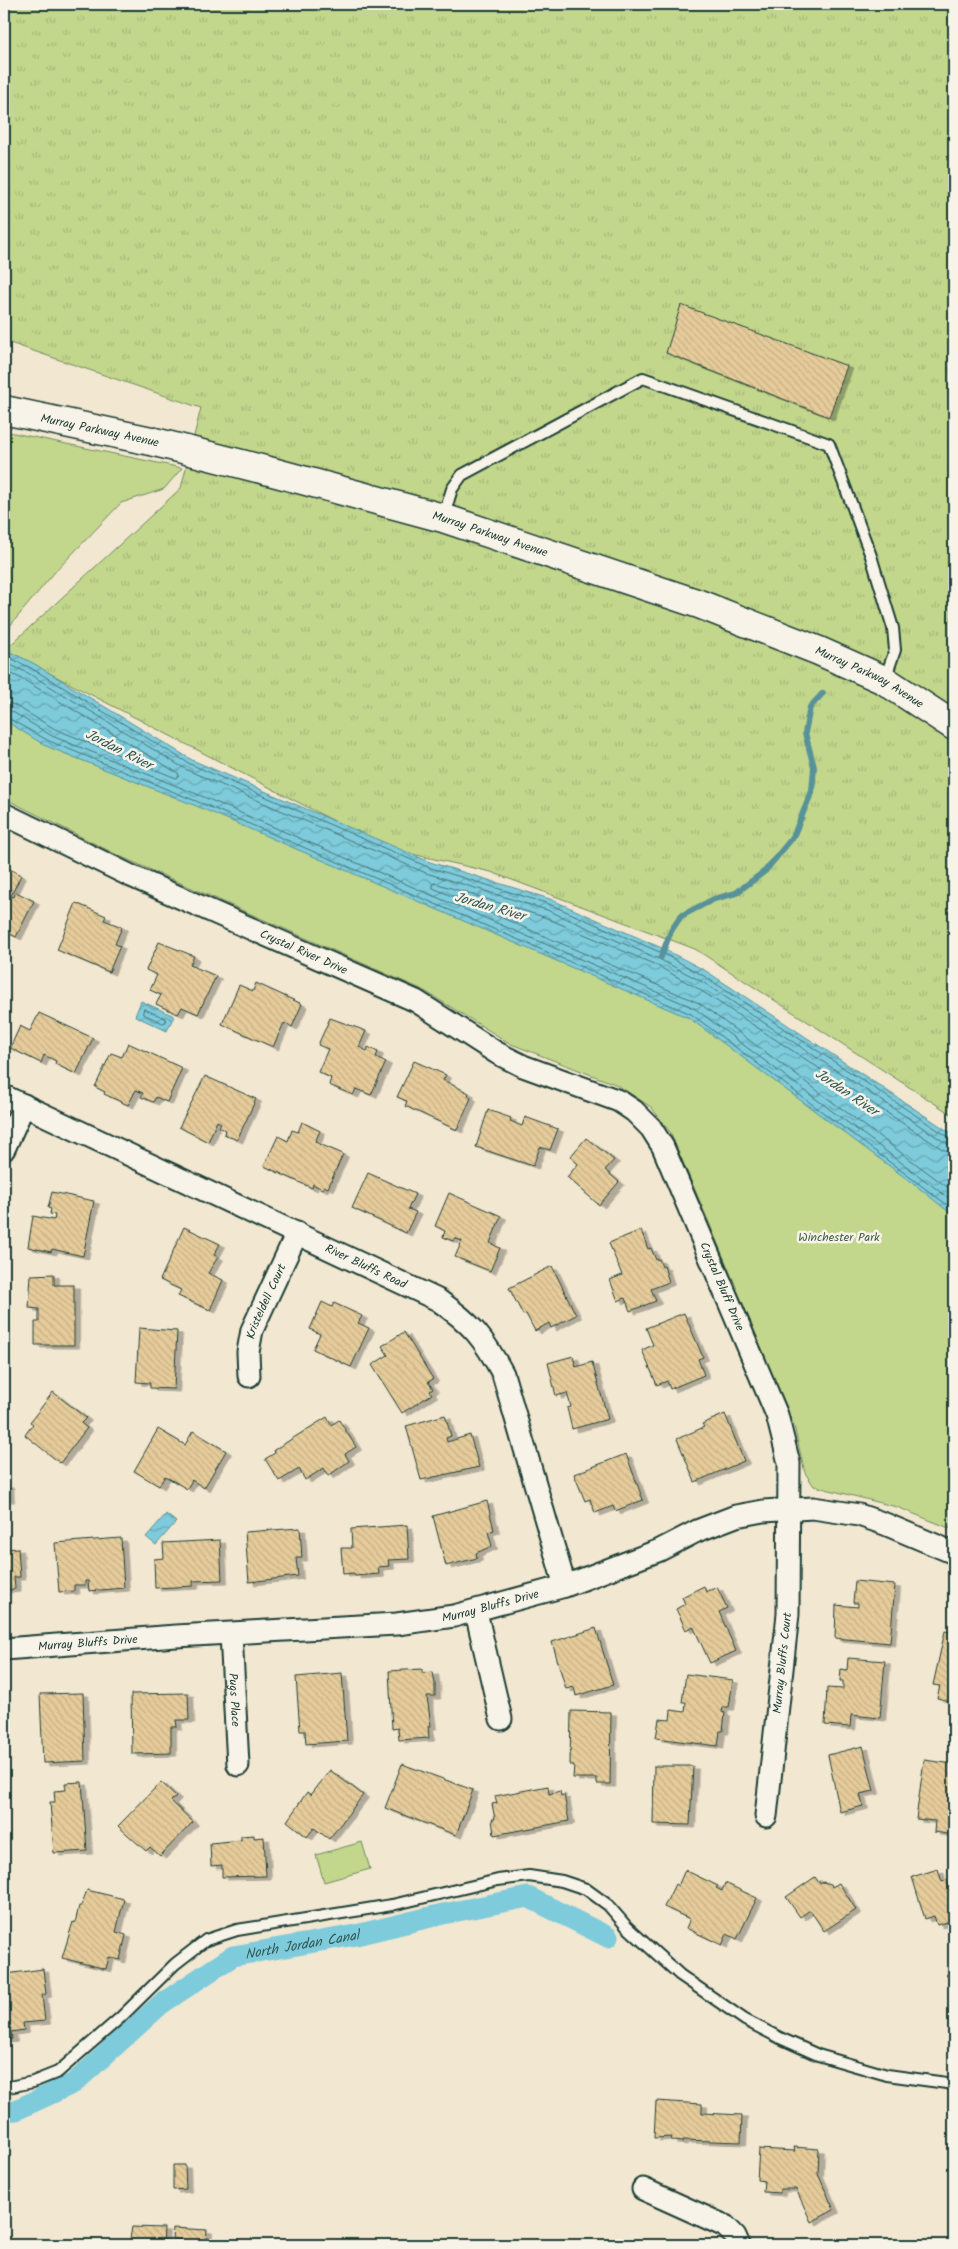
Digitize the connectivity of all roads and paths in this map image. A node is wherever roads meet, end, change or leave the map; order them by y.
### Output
1 (4, 410) edge
2 (443, 518) junction
3 (884, 680) junction
4 (954, 726) edge
5 (4, 814) edge
6 (601, 1094) joint
7 (4, 1096) edge
8 (24, 1105) junction
9 (4, 1148) edge
10 (297, 1233) junction
11 (249, 1376) dead end
12 (788, 1509) junction
13 (954, 1553) edge
14 (565, 1586) junction
15 (476, 1612) junction
16 (231, 1634) junction
17 (4, 1648) edge
18 (501, 1719) dead end
19 (238, 1765) dead end
20 (766, 1816) dead end
21 (954, 2084) edge
22 (4, 2088) edge
23 (643, 2189) dead end
24 (739, 2245) edge

1 - 2 street, Murray Parkway Avenue
2 - 3 street, Murray Parkway Avenue
2 - 3 lane
3 - 4 street, Murray Parkway Avenue
5 - 6 street, Crystal River Drive
6 - 12 street, Crystal Bluff Drive
7 - 8 street, River Bluffs Road
8 - 9 street
8 - 10 street, River Bluffs Road
10 - 11 street, Kristeldell Court
10 - 14 street, River Bluffs Road
12 - 13 street, Murray Bluffs Drive
12 - 14 street, Murray Bluffs Drive
12 - 20 street, Murray Bluffs Court
14 - 15 street, Murray Bluffs Drive
15 - 16 street, Murray Bluffs Drive
15 - 18 street
16 - 17 street, Murray Bluffs Drive
16 - 19 street, Pugs Place
21 - 22 lane
23 - 24 street

